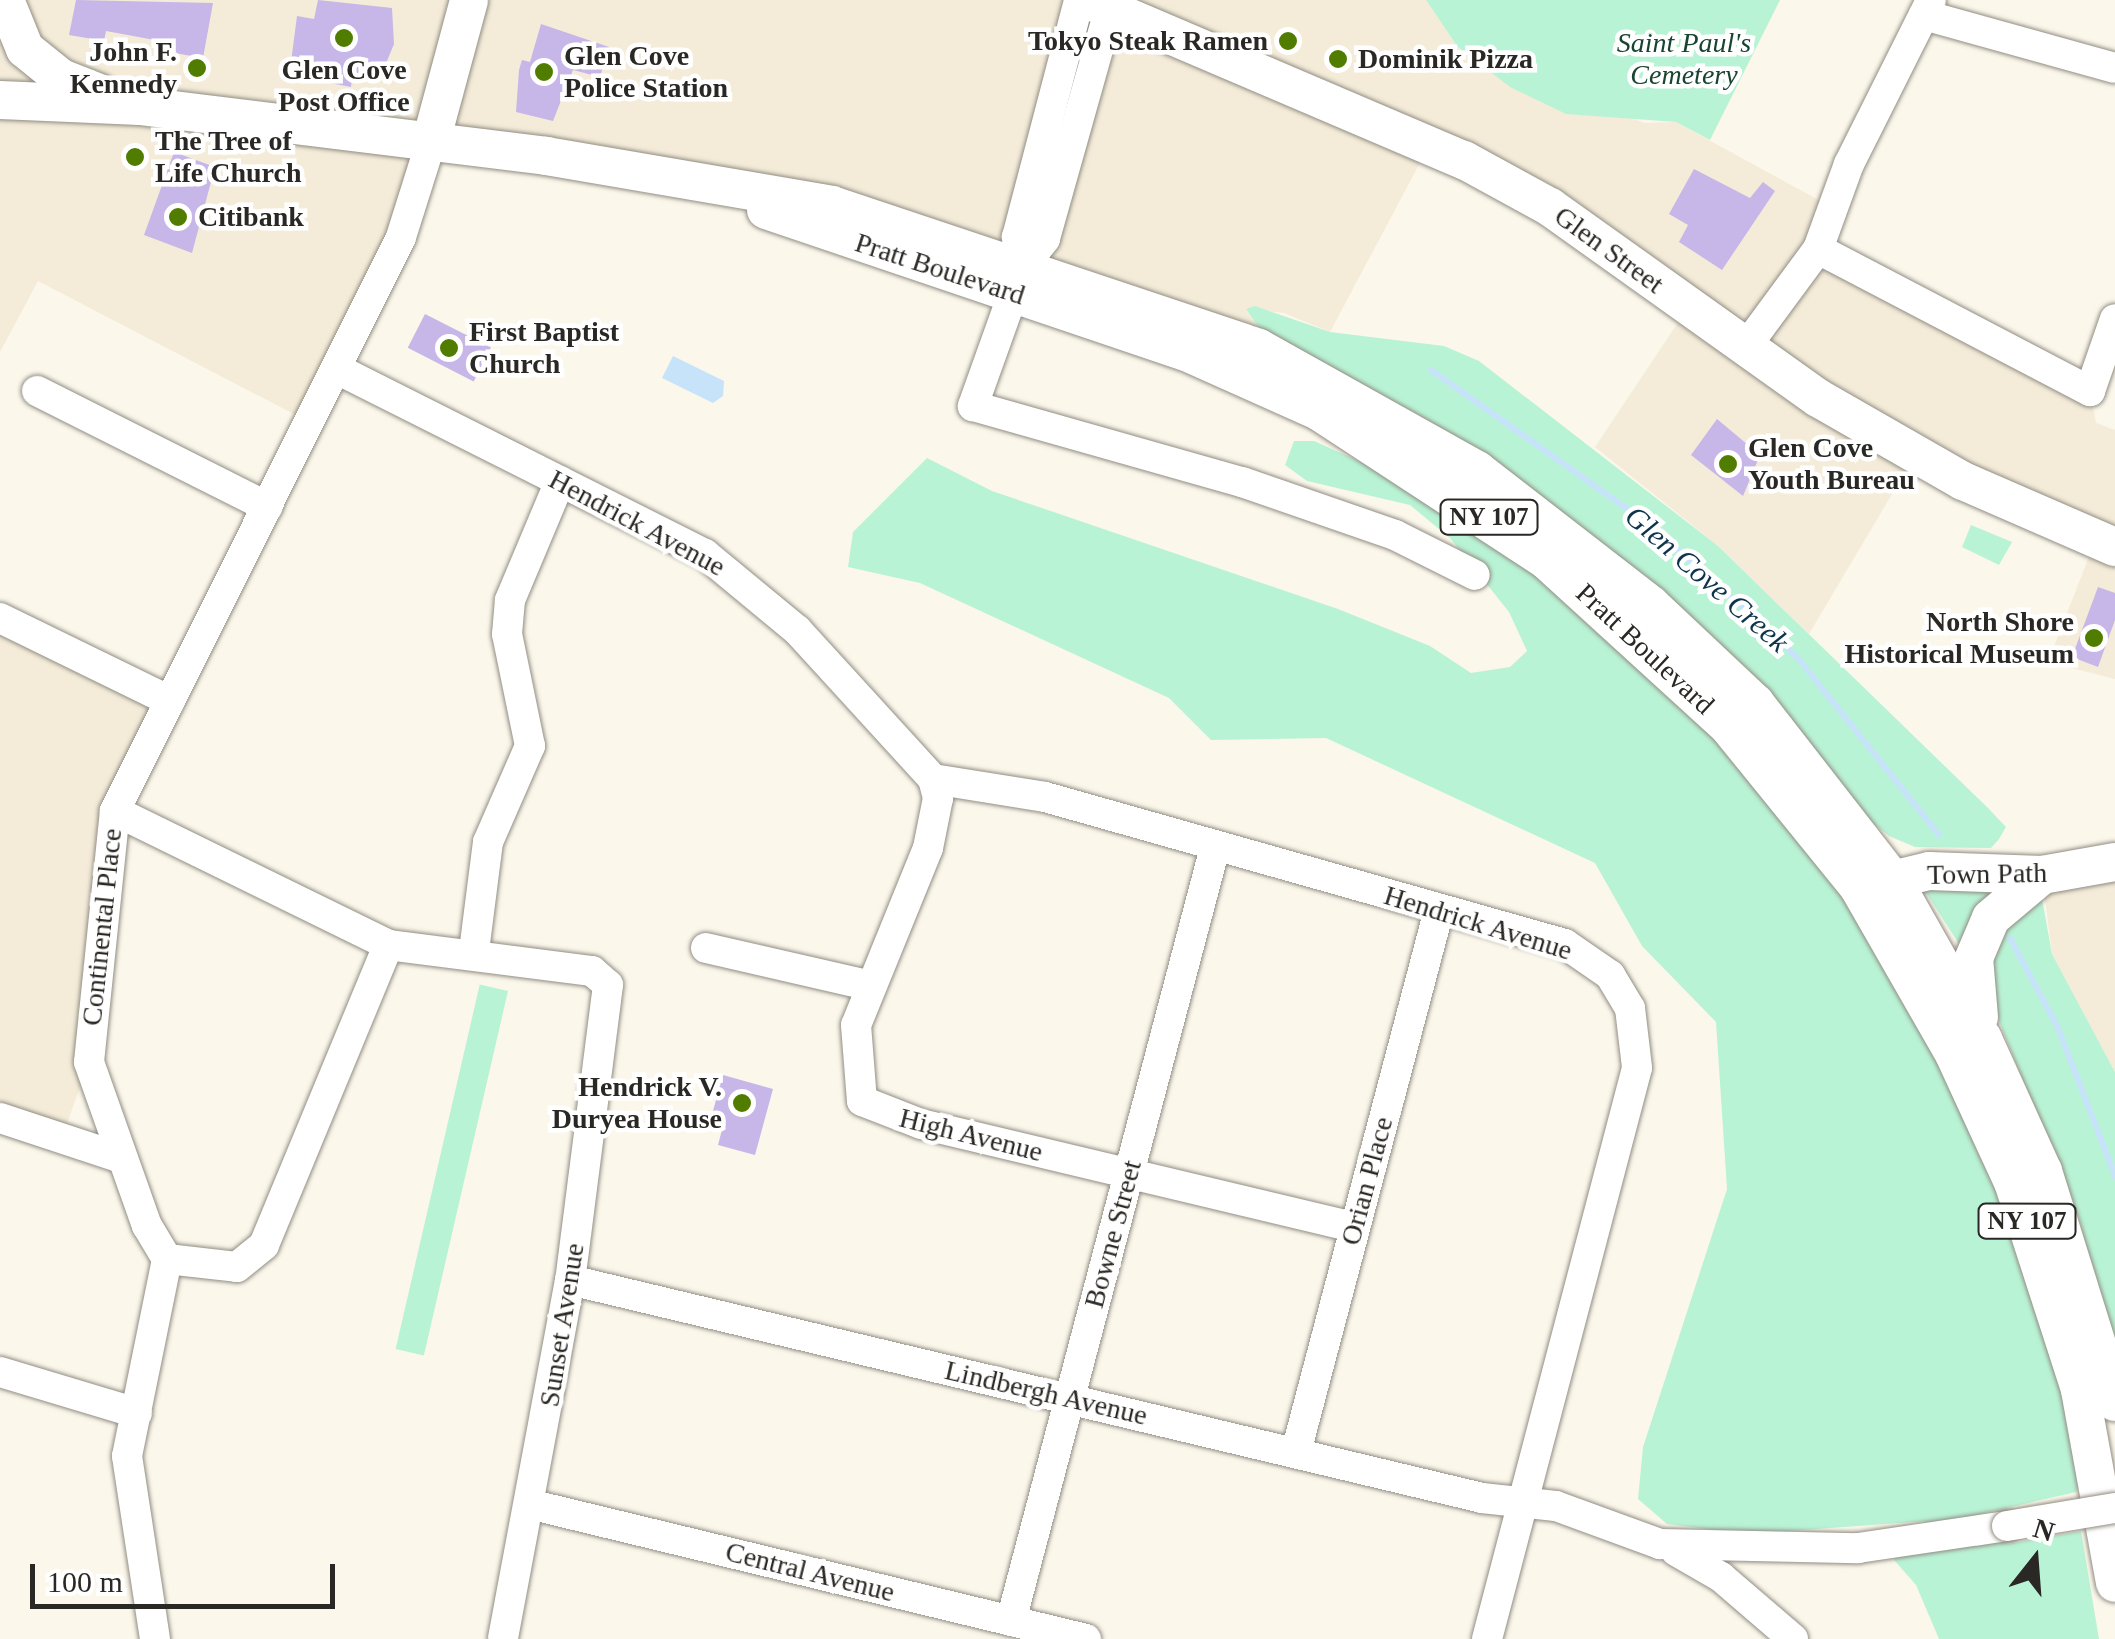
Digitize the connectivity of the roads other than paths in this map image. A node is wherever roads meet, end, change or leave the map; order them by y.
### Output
1 (5, 0) edge
2 (469, 0) edge
3 (1097, 2) edge
4 (1927, 8) edge
5 (2115, 68) edge
6 (0, 100) edge
7 (140, 106) junction
8 (430, 145) junction
9 (1818, 248) junction
10 (1019, 280) junction
11 (2115, 319) edge
12 (1745, 348) junction
13 (337, 369) junction
14 (37, 391) dead end
15 (560, 481) junction
16 (268, 507) junction
17 (2112, 548) edge
18 (1475, 575) dead end
19 (0, 618) edge
20 (170, 701) junction
21 (932, 780) junction
22 (115, 811) junction
23 (1215, 847) junction
24 (2115, 862) edge
25 (2042, 874) junction
26 (1876, 884) junction
27 (1439, 910) junction
28 (388, 945) junction
29 (706, 948) dead end
30 (474, 951) junction
31 (868, 985) junction
32 (1983, 1039) junction
33 (0, 1118) edge
34 (121, 1158) junction
35 (1128, 1174) junction
36 (1354, 1227) junction
37 (167, 1259) junction
38 (570, 1280) junction
39 (0, 1372) edge
40 (1069, 1398) junction
41 (2115, 1402) edge
42 (137, 1413) junction
43 (1296, 1452) junction
44 (1522, 1504) junction
45 (533, 1505) junction
46 (2115, 1508) edge
47 (1660, 1544) junction
48 (2115, 1582) edge
49 (1011, 1621) junction
50 (155, 1639) edge
51 (503, 1639) edge
52 (1086, 1639) edge
53 (1487, 1639) edge
54 (1793, 1639) edge

1 - 7 main road
2 - 8 main road
3 - 10 street
3 - 12 main road, Glen Street
4 - 5 street
4 - 9 street
6 - 7 main road
7 - 8 main road, Pratt Boulevard
8 - 10 main road, Pratt Boulevard
8 - 13 street, Continental Place
9 - 11 street
9 - 12 street
10 - 18 street
10 - 26 main road, Pratt Boulevard / NY 107
12 - 17 main road, Glen Street
13 - 15 street, Hendrick Avenue
13 - 16 street, Continental Place
14 - 16 street
15 - 21 street, Hendrick Avenue
15 - 30 street
16 - 20 street, Continental Place
19 - 20 street
20 - 22 street, Continental Place
21 - 23 street, Hendrick Avenue
21 - 31 street, High Avenue
22 - 28 street
22 - 34 street, Continental Place
23 - 27 street, Hendrick Avenue
23 - 35 street, Bowne Street
24 - 25 main road, Town Path
25 - 26 main road, Town Path
25 - 32 main road
26 - 32 main road, Pratt Boulevard / NY 107
26 - 48 main road, Pratt Boulevard / NY 107
27 - 36 street, Orian Place
27 - 44 street, Hendrick Avenue
28 - 30 street
28 - 37 street
29 - 31 street
30 - 38 street, Sunset Avenue
31 - 35 street, High Avenue
32 - 41 main road, Pratt Boulevard / NY 107
33 - 34 street
34 - 37 street, Continental Place
35 - 36 street, High Avenue
35 - 40 street, Bowne Street
36 - 43 street, Orian Place
37 - 42 street
38 - 40 street, Lindbergh Avenue
38 - 45 street, Sunset Avenue
39 - 42 street
40 - 43 street, Lindbergh Avenue
40 - 49 street, Bowne Street
42 - 50 street
43 - 44 street, Lindbergh Avenue
44 - 47 street
44 - 53 street, Hendrick Avenue
45 - 49 street, Central Avenue
45 - 51 street, Sunset Avenue
46 - 47 street, bridge
47 - 54 street
49 - 52 street, Central Avenue

